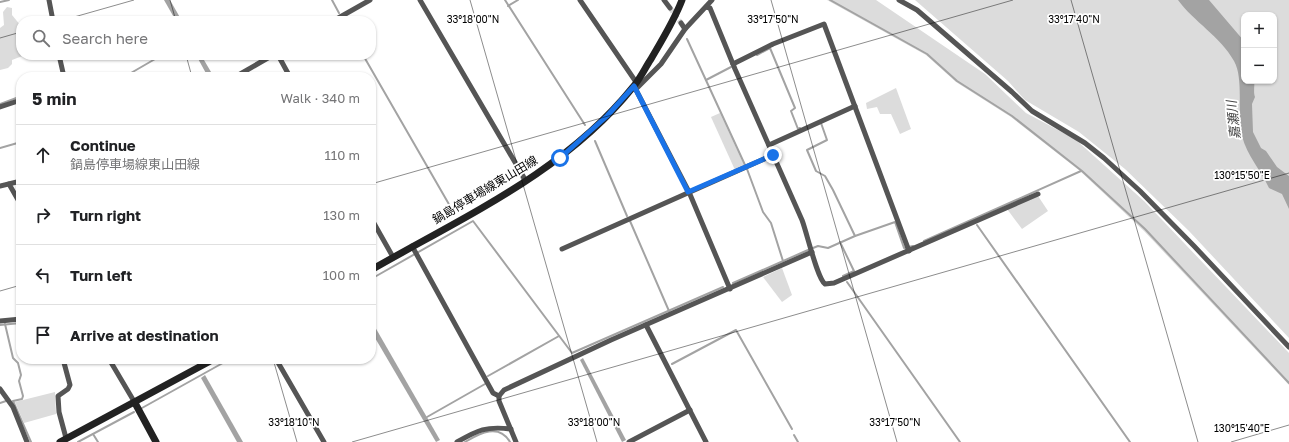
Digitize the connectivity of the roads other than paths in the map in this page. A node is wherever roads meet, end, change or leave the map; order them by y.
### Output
1 (49, 0) edge
2 (370, 0) edge
3 (420, 0) edge
4 (580, 0) edge
5 (664, 0) edge
6 (682, 0) edge
7 (712, 0) edge
8 (900, 0) edge
9 (706, 7) junction
10 (670, 8) tunnel mouth
11 (52, 16) edge
12 (342, 16) edge
13 (681, 23) tunnel mouth
14 (686, 29) junction
15 (60, 60) edge
16 (264, 60) edge
17 (281, 60) edge
18 (733, 64) junction
19 (63, 72) edge
20 (244, 72) edge
21 (287, 72) edge
22 (635, 86) junction
23 (16, 102) edge
24 (855, 106) junction
25 (0, 107) edge
26 (769, 145) junction
27 (773, 155) junction
28 (16, 182) edge
29 (526, 182) junction
30 (9, 184) junction
31 (0, 186) edge
32 (688, 192) junction
33 (1038, 194) dead end
34 (16, 196) edge
35 (376, 227) edge
36 (562, 249) dead end
37 (812, 249) junction
38 (414, 251) junction
39 (909, 251) junction
40 (393, 257) junction
41 (376, 267) edge
42 (730, 289) junction
43 (16, 319) edge
44 (0, 321) edge
45 (646, 325) junction
46 (1289, 347) edge
47 (64, 364) edge
48 (112, 364) edge
49 (205, 364) edge
50 (279, 364) edge
51 (0, 390) edge
52 (499, 396) junction
53 (135, 403) junction
54 (690, 410) junction
55 (511, 429) junction
56 (63, 440) edge
57 (27, 442) edge
58 (156, 442) edge
59 (324, 442) edge
60 (457, 442) edge
61 (516, 442) edge
62 (630, 442) edge
63 (706, 442) edge

1 - 11 street
2 - 12 street
3 - 29 street
4 - 22 street
5 - 10 street
6 - 22 main road, 鍋島停車場線東山田線
7 - 9 street
8 - 46 street
9 - 14 street
9 - 18 street
13 - 14 street
14 - 22 street
15 - 19 street
16 - 20 street
17 - 21 street
18 - 24 street
18 - 26 street
22 - 29 main road, 鍋島停車場線東山田線
22 - 32 street
23 - 25 street
24 - 26 street
24 - 39 street
26 - 27 street
27 - 32 street
27 - 37 street
28 - 30 street
29 - 38 main road, 鍋島停車場線東山田線
30 - 31 street
30 - 34 street
32 - 36 street
32 - 42 street
33 - 39 street
35 - 40 street
37 - 39 street
37 - 42 street
38 - 40 main road, 鍋島停車場線東山田線
38 - 52 street
40 - 41 main road, 鍋島停車場線東山田線
42 - 45 street
43 - 44 street
45 - 52 street
45 - 54 street
47 - 56 street
48 - 53 street
49 - 53 main road
50 - 59 street
51 - 57 street
52 - 55 street
53 - 56 main road
53 - 58 main road
54 - 62 street
54 - 63 street
55 - 60 street
55 - 61 street

